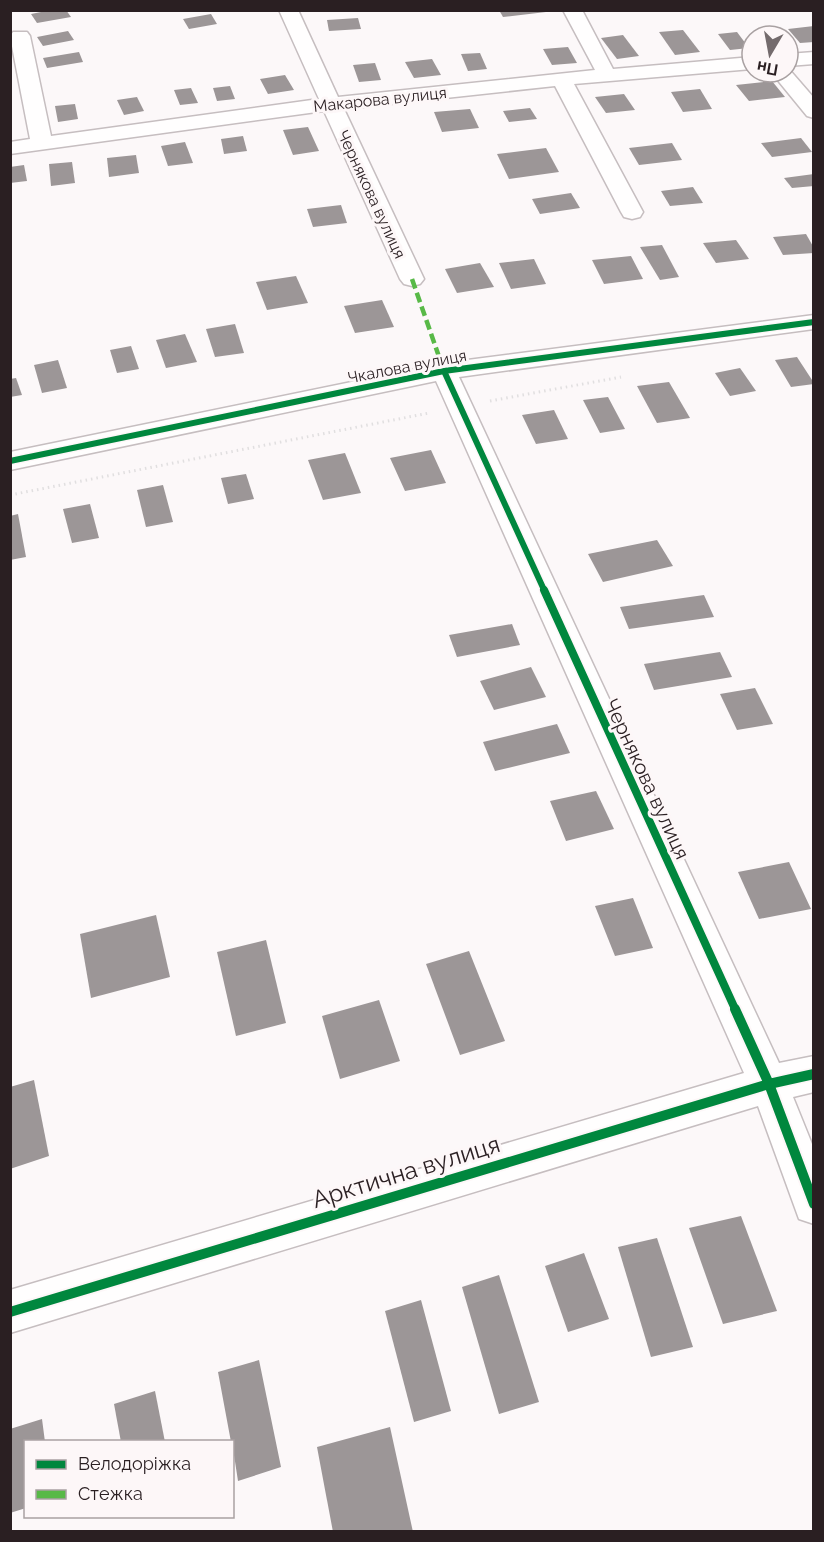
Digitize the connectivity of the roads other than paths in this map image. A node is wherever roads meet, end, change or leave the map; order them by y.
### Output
1 (288, 10) edge
2 (572, 10) edge
3 (20, 36) dead end
4 (740, 64) edge
5 (607, 75) junction
6 (561, 79) junction
7 (791, 84) edge
8 (330, 104) junction
9 (813, 112) edge
10 (42, 144) junction
11 (10, 148) edge
12 (632, 212) dead end
13 (412, 279) dead end
14 (813, 322) edge
15 (444, 371) junction
16 (10, 461) edge
17 (813, 1074) edge
18 (769, 1084) junction
19 (813, 1204) edge
20 (10, 1312) edge

1 - 8 street, Чернякова вулиця
2 - 5 street
3 - 10 street
4 - 5 street, Макарова вулиця
5 - 6 street, Макарова вулиця
6 - 8 street, Макарова вулиця
6 - 12 street
7 - 9 street
8 - 10 street, Макарова вулиця
8 - 13 street, Чернякова вулиця
10 - 11 street, Макарова вулиця
14 - 15 street, Чкалова вулиця
15 - 16 street, Чкалова вулиця
15 - 18 street, Чернякова вулиця
17 - 18 street, Арктична вулиця
18 - 19 street, Чернякова вулиця
18 - 20 street, Арктична вулиця

